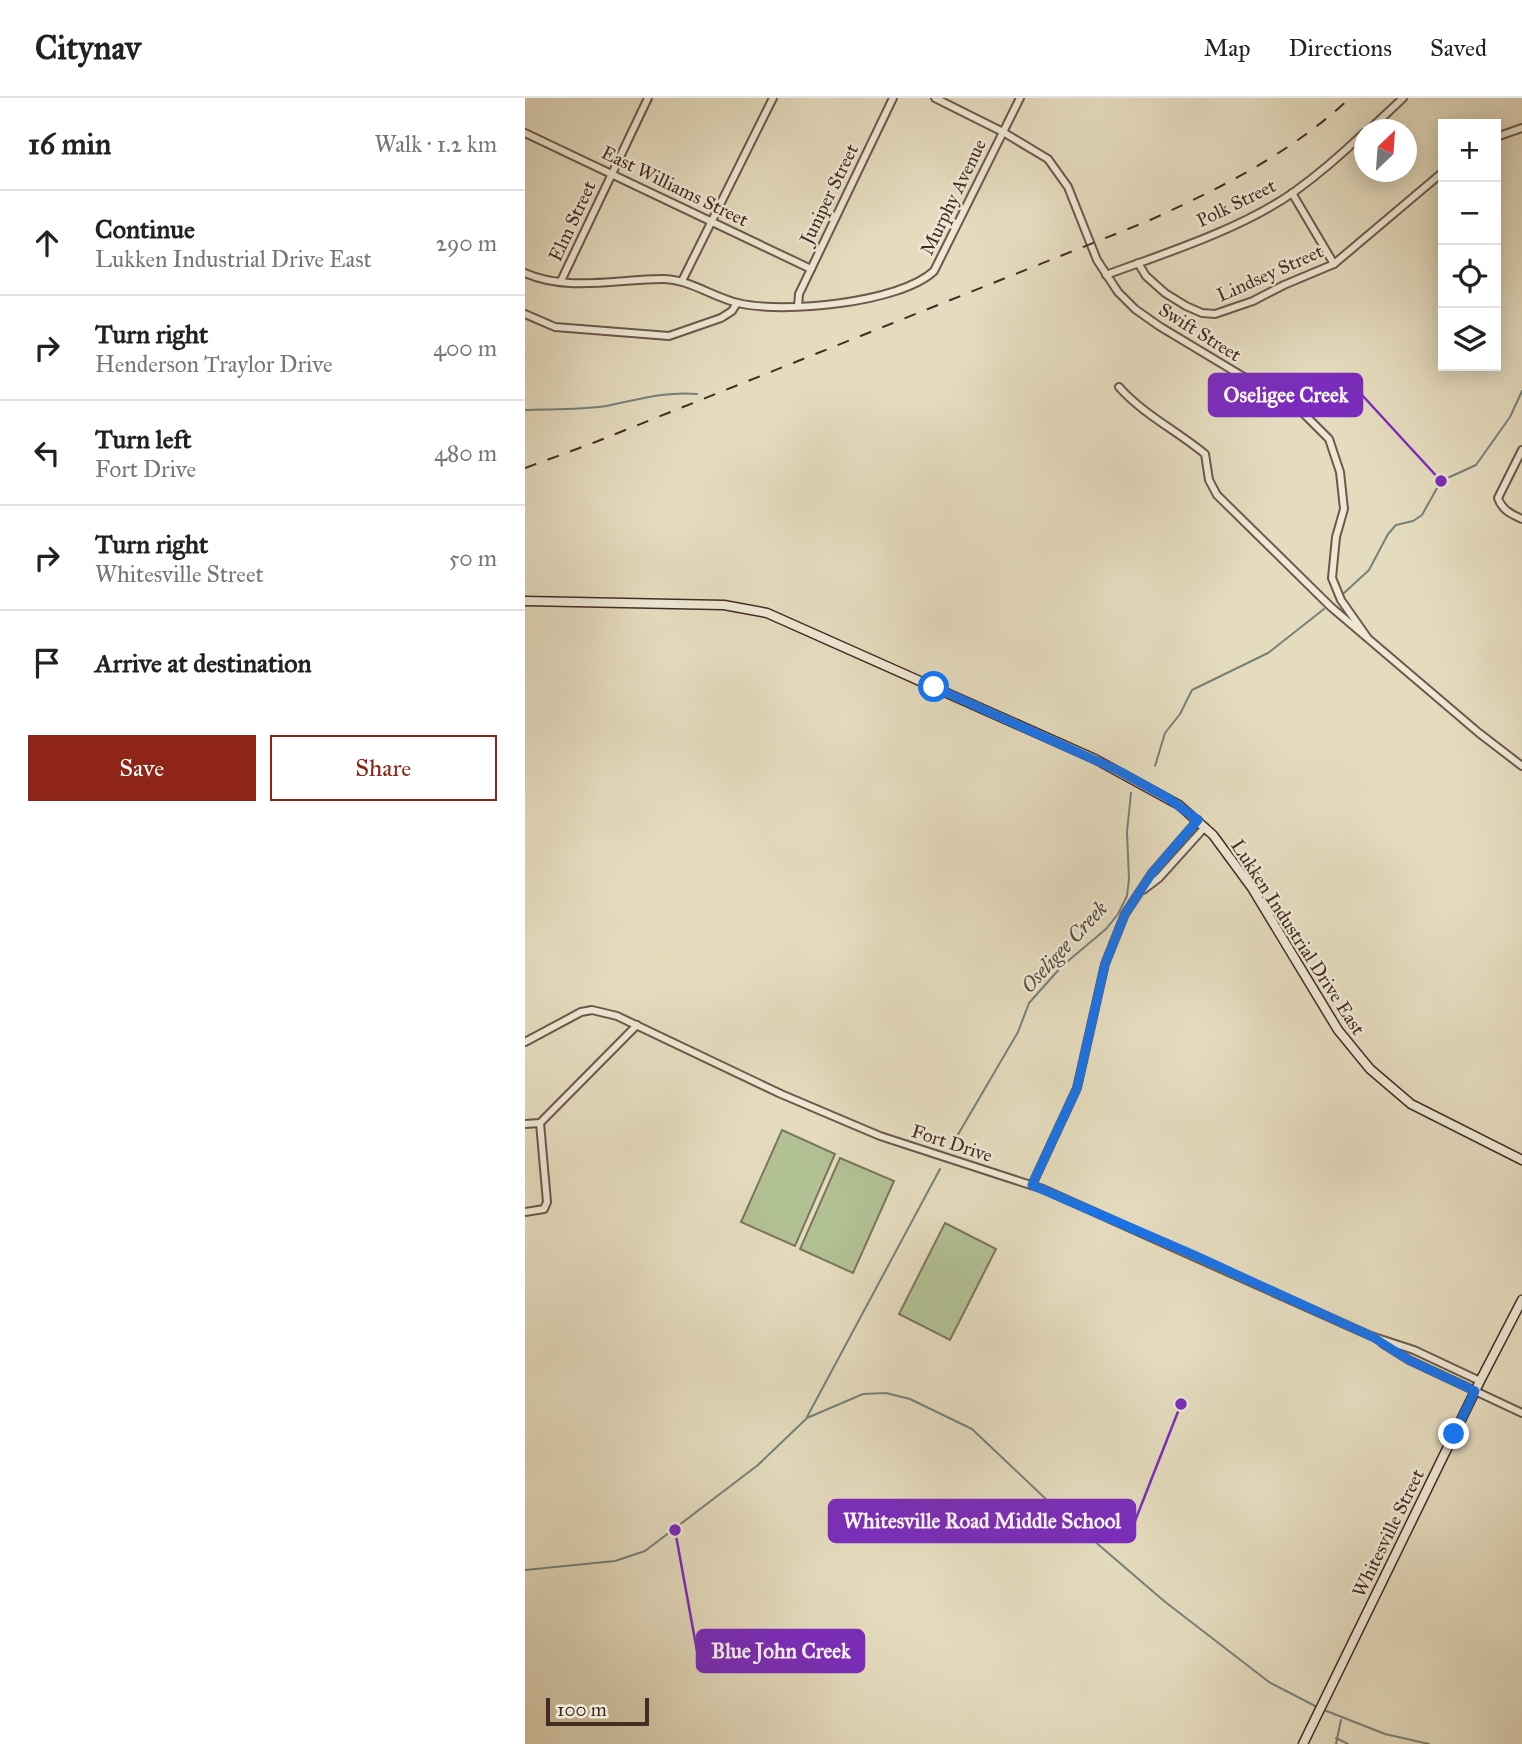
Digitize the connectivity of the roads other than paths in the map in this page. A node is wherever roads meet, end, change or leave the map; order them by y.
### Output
1 (648, 98) edge
2 (773, 98) edge
3 (893, 98) edge
4 (935, 98) edge
5 (1020, 98) edge
6 (1403, 98) edge
7 (1381, 119) edge
8 (1522, 128) edge
9 (1003, 132) junction
10 (525, 133) edge
11 (1501, 135) edge
12 (1354, 143) edge
13 (611, 172) junction
14 (1438, 176) edge
15 (1292, 193) junction
16 (712, 220) junction
17 (1138, 263) junction
18 (1334, 264) junction
19 (811, 269) junction
20 (525, 273) edge
21 (1106, 275) junction
22 (561, 281) junction
23 (682, 281) junction
24 (737, 303) junction
25 (798, 306) junction
26 (525, 314) edge
27 (1119, 387) dead end
28 (1522, 450) edge
29 (1522, 519) edge
30 (525, 601) edge
31 (1367, 637) junction
32 (1522, 766) edge
33 (1202, 823) junction
34 (637, 1026) junction
35 (525, 1042) edge
36 (540, 1123) junction
37 (525, 1124) edge
38 (1522, 1160) edge
39 (1032, 1185) junction
40 (525, 1212) edge
41 (1522, 1300) edge
42 (1371, 1336) junction
43 (1480, 1381) junction
44 (1475, 1391) junction
45 (1522, 1413) edge
46 (1303, 1744) edge

1 - 13 street, Elm Street
2 - 16 street
3 - 19 street, Juniper Street
4 - 9 street, Swift Street
5 - 9 street, Murphy Avenue
6 - 7 street
8 - 11 street
9 - 21 street, Swift Street
9 - 25 street, Murphy Avenue
10 - 13 street, East Williams Street
12 - 15 street, Polk Street
13 - 16 street, East Williams Street
13 - 22 street, Elm Street
14 - 18 street, Lindsey Street
15 - 17 street, Polk Street
15 - 18 street
16 - 19 street, East Williams Street
16 - 23 street
17 - 18 street, Lindsey Street
17 - 21 street, Polk Street
19 - 25 street, Juniper Street
20 - 22 street, Murphy Avenue
21 - 31 street, Swift Street
22 - 23 street, Murphy Avenue
23 - 24 street, Murphy Avenue
24 - 25 street, Murphy Avenue
24 - 26 street
27 - 31 street, Swift Street
28 - 29 street
30 - 33 main road, Lukken Industrial Drive East
31 - 32 street, Swift Street
33 - 38 main road, Lukken Industrial Drive East
33 - 39 street
34 - 35 street, Fort Drive
34 - 36 street
34 - 39 street, Fort Drive
36 - 37 street
36 - 40 street
39 - 42 street, Fort Drive
41 - 43 main road, Whitesville Street
42 - 43 street, Fort Drive
42 - 44 street, Fort Drive
43 - 44 main road, Whitesville Street
44 - 45 street, Fort Drive
44 - 46 main road, Whitesville Street

